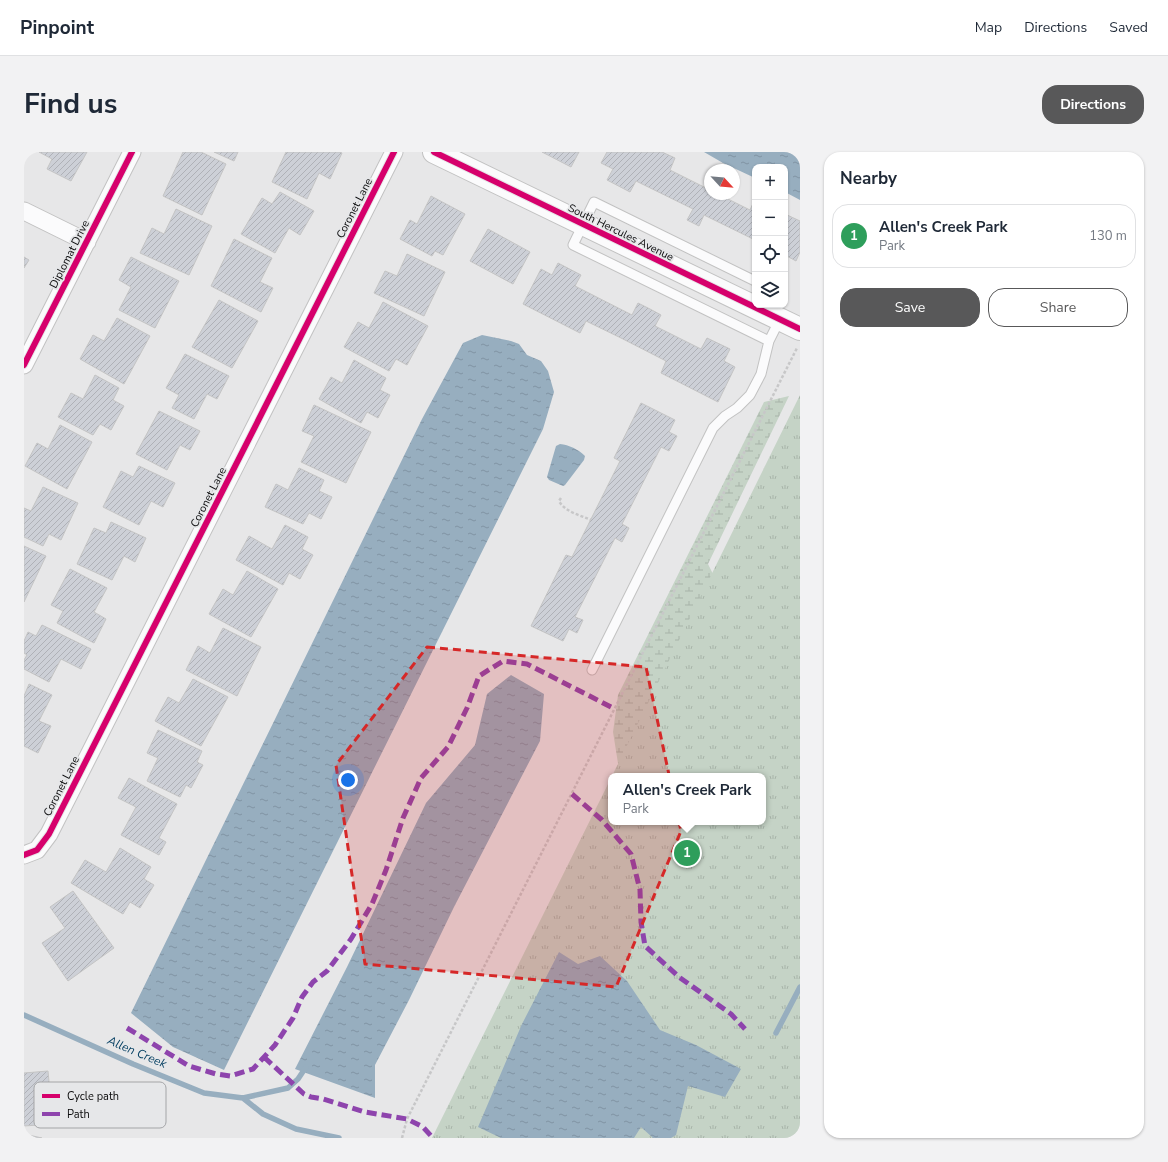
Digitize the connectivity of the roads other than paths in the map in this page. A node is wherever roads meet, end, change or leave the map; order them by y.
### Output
1 (132, 152) edge
2 (394, 152) edge
3 (434, 152) edge
4 (24, 211) edge
5 (583, 224) junction
6 (86, 242) junction
7 (752, 280) edge
8 (777, 316) junction
9 (800, 337) edge
10 (769, 341) junction
11 (24, 365) edge
12 (592, 670) dead end
13 (31, 853) edge

1 - 6 street, Diplomat Drive
2 - 13 street, Coronet Lane
3 - 5 street, South Hercules Avenue
4 - 6 street
5 - 7 lane
5 - 8 street, South Hercules Avenue
5 - 10 lane
6 - 11 street, Diplomat Drive
8 - 9 street, South Hercules Avenue
8 - 10 lane
10 - 12 lane

